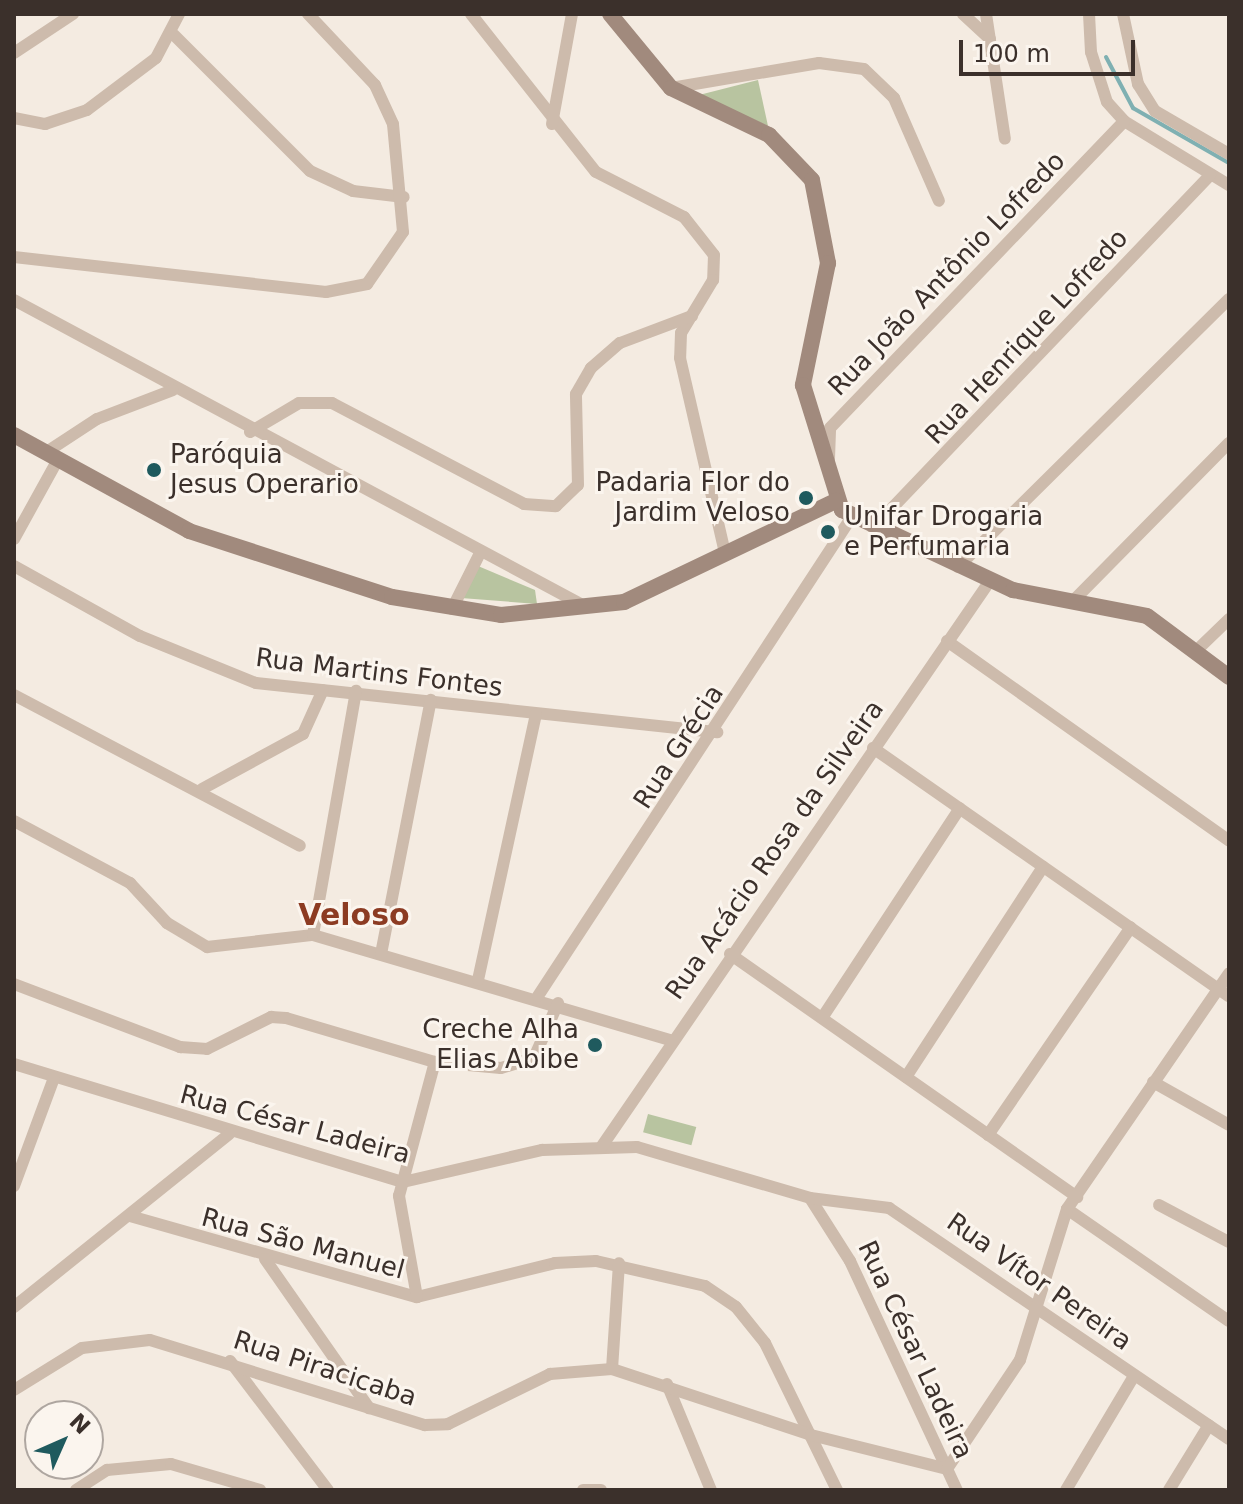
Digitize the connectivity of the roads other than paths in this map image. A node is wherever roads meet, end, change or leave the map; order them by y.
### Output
1 (73, 14) edge
2 (179, 14) edge
3 (308, 14) edge
4 (471, 14) edge
5 (572, 14) edge
6 (610, 14) edge
7 (963, 14) edge
8 (986, 14) edge
9 (1089, 14) edge
10 (1123, 14) edge
11 (174, 35) junction
12 (990, 39) junction
13 (14, 53) edge
14 (671, 88) junction
15 (14, 118) edge
16 (1124, 121) junction
17 (552, 124) junction
18 (1005, 139) dead end
19 (1229, 154) edge
20 (1210, 175) junction
21 (1229, 185) edge
22 (404, 197) junction
23 (939, 201) dead end
24 (14, 257) edge
25 (1229, 299) edge
26 (14, 300) edge
27 (692, 316) junction
28 (173, 390) junction
29 (250, 432) junction
30 (14, 435) edge
31 (1229, 443) edge
32 (51, 457) junction
33 (826, 469) junction
34 (836, 501) junction
35 (851, 518) junction
36 (873, 528) junction
37 (14, 539) edge
38 (480, 553) junction
39 (725, 553) junction
40 (14, 566) edge
41 (958, 567) junction
42 (989, 582) junction
43 (1074, 600) junction
44 (452, 609) junction
45 (590, 609) junction
46 (1229, 619) edge
47 (947, 641) junction
48 (1197, 650) junction
49 (1229, 677) edge
50 (323, 690) junction
51 (356, 691) junction
52 (14, 695) edge
53 (431, 700) junction
54 (536, 714) junction
55 (717, 732) junction
56 (873, 748) junction
57 (202, 789) junction
58 (960, 808) junction
59 (14, 821) edge
60 (1229, 841) edge
61 (300, 846) dead end
62 (1043, 867) junction
63 (1131, 927) junction
64 (313, 935) junction
65 (381, 954) junction
66 (730, 954) junction
67 (1229, 973) edge
68 (478, 980) junction
69 (14, 984) edge
70 (1224, 992) edge
71 (538, 996) junction
72 (558, 1003) junction
73 (822, 1018) junction
74 (670, 1040) junction
75 (435, 1062) junction
76 (14, 1064) edge
77 (906, 1077) junction
78 (54, 1078) junction
79 (1153, 1082) junction
80 (1229, 1125) edge
81 (229, 1134) junction
82 (988, 1135) junction
83 (602, 1146) junction
84 (403, 1182) junction
85 (14, 1186) edge
86 (1077, 1197) junction
87 (810, 1198) junction
88 (1159, 1205) dead end
89 (1067, 1209) junction
90 (130, 1216) junction
91 (1229, 1242) edge
92 (265, 1259) junction
93 (619, 1263) junction
94 (298, 1269) junction
95 (287, 1291) junction
96 (417, 1297) junction
97 (1035, 1303) junction
98 (14, 1307) edge
99 (1229, 1321) edge
100 (230, 1361) junction
101 (612, 1369) junction
102 (1134, 1376) junction
103 (667, 1384) junction
104 (14, 1390) edge
105 (369, 1408) junction
106 (1209, 1425) junction
107 (811, 1435) junction
108 (1229, 1439) edge
109 (947, 1469) junction
110 (76, 1490) edge
111 (260, 1490) edge
112 (328, 1490) edge
113 (583, 1490) edge
114 (601, 1490) edge
115 (711, 1490) edge
116 (837, 1490) edge
117 (957, 1490) edge
118 (1066, 1490) edge
119 (1169, 1490) edge

1 - 13 street
2 - 11 street
3 - 22 street
4 - 17 street
5 - 17 street
6 - 14 main road
7 - 12 street
8 - 12 street
9 - 16 street
10 - 19 street
11 - 15 street
11 - 22 street
12 - 18 street
14 - 23 street
14 - 33 main road
16 - 20 street
16 - 33 street, Rua João Antônio Lofredo
17 - 27 street
20 - 21 street
20 - 36 street, Rua Henrique Lofredo
22 - 24 street
25 - 41 street
26 - 28 street
27 - 29 street
27 - 39 street
28 - 29 street
28 - 32 street
29 - 38 street
30 - 32 main road
31 - 43 street
32 - 37 street
32 - 44 main road
33 - 34 main road
34 - 35 main road
34 - 39 main road
35 - 36 main road
35 - 55 street, Rua Grécia
36 - 41 main road
38 - 44 street
38 - 45 street
39 - 45 main road
40 - 50 street, Rua Martins Fontes
41 - 42 main road
42 - 43 main road
42 - 47 street, Rua Acácio Rosa da Silveira
43 - 48 main road
44 - 45 main road
46 - 48 street
47 - 56 street, Rua Acácio Rosa da Silveira
47 - 60 street
48 - 49 main road
50 - 51 street, Rua Martins Fontes
50 - 57 street
51 - 53 street, Rua Martins Fontes
51 - 64 street
52 - 57 street
53 - 54 street, Rua Martins Fontes
53 - 65 street
54 - 55 street, Rua Martins Fontes
54 - 68 street
55 - 71 street, Rua Grécia
56 - 58 street
56 - 66 street, Rua Acácio Rosa da Silveira
57 - 61 street
58 - 62 street
58 - 73 street
59 - 64 street
62 - 63 street
62 - 77 street
63 - 70 street
63 - 82 street
64 - 65 street
65 - 68 street
66 - 73 street
66 - 74 street, Rua Acácio Rosa da Silveira
67 - 70 street
68 - 71 street
69 - 75 street
70 - 79 street
71 - 72 street
72 - 74 street
72 - 75 street
73 - 77 street
74 - 83 street, Rua Acácio Rosa da Silveira
75 - 84 street
76 - 78 street, Rua César Ladeira
77 - 82 street
78 - 81 street, Rua César Ladeira
78 - 85 street
79 - 80 street
79 - 86 street
81 - 84 street, Rua César Ladeira
81 - 90 street
82 - 86 street
83 - 84 street, Rua César Ladeira
83 - 87 street, Rua César Ladeira
84 - 96 street
86 - 89 street
87 - 97 street, Rua Vítor Pereira
87 - 109 street, Rua César Ladeira
88 - 91 street
89 - 97 street
89 - 99 street
90 - 92 street, Rua São Manuel
90 - 98 street
92 - 94 street, Rua São Manuel
92 - 95 street
93 - 96 street, Rua São Manuel
93 - 101 street
93 - 107 street, Rua São Manuel
94 - 95 street
94 - 96 street, Rua São Manuel
95 - 105 street
97 - 102 street, Rua Vítor Pereira
97 - 109 street
100 - 104 street, Rua Piracicaba
100 - 105 street, Rua Piracicaba
100 - 112 street
101 - 103 street, Rua Piracicaba
101 - 105 street, Rua Piracicaba
102 - 106 street, Rua Vítor Pereira
102 - 118 street
103 - 107 street, Rua Piracicaba
103 - 115 street
106 - 108 street, Rua Vítor Pereira
106 - 119 street
107 - 109 street, Rua Piracicaba
107 - 116 street, Rua São Manuel
109 - 117 street, Rua César Ladeira
110 - 111 street
113 - 114 street

